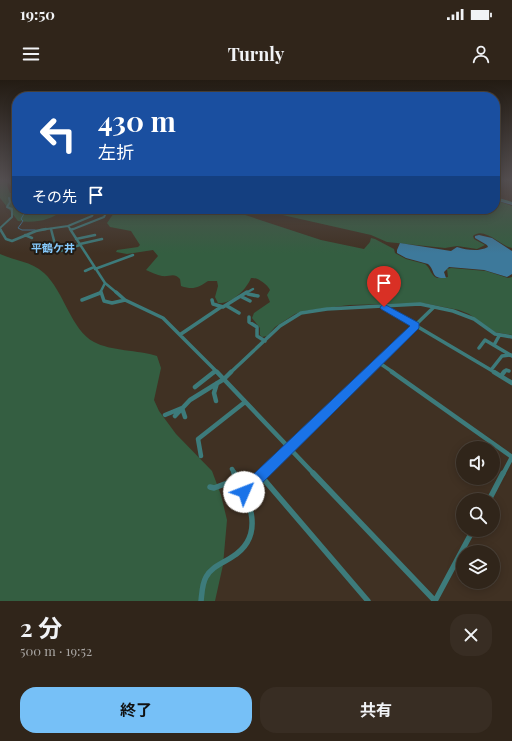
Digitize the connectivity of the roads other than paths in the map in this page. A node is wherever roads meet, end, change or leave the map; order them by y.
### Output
1 (12, 214) edge
2 (92, 214) edge
3 (106, 214) edge
4 (68, 226) junction
5 (0, 229) edge
6 (51, 229) junction
7 (71, 230) junction
8 (95, 235) dead end
9 (25, 236) junction
10 (32, 238) dead end
11 (103, 238) dead end
12 (76, 239) junction
13 (80, 245) junction
14 (58, 252) junction
15 (54, 255) dead end
16 (133, 255) dead end
17 (95, 268) junction
18 (85, 271) dead end
19 (105, 283) junction
20 (253, 289) dead end
21 (100, 293) junction
22 (248, 294) junction
23 (258, 296) dead end
24 (242, 297) junction
25 (82, 300) dead end
26 (125, 300) junction
27 (212, 300) dead end
28 (250, 301) dead end
29 (227, 306) junction
30 (221, 307) junction
31 (384, 307) junction
32 (434, 307) junction
33 (239, 313) dead end
34 (248, 318) dead end
35 (416, 326) junction
36 (181, 334) junction
37 (499, 336) junction
38 (512, 337) edge
39 (265, 341) junction
40 (494, 345) junction
41 (479, 348) dead end
42 (512, 355) edge
43 (378, 362) junction
44 (491, 370) junction
45 (509, 371) dead end
46 (216, 372) junction
47 (501, 376) junction
48 (224, 379) junction
49 (512, 383) edge
50 (217, 384) junction
51 (195, 387) dead end
52 (216, 401) dead end
53 (245, 402) junction
54 (182, 408) junction
55 (165, 415) dead end
56 (175, 416) dead end
57 (185, 417) dead end
58 (289, 448) junction
59 (201, 456) dead end
60 (512, 457) edge
61 (232, 469) dead end
62 (261, 476) junction
63 (238, 479) junction
64 (210, 488) dead end
65 (244, 492) junction
66 (493, 493) edge
67 (469, 537) edge
68 (202, 601) edge
69 (368, 601) edge
70 (435, 601) edge

1 - 5 street
2 - 4 street
3 - 7 street
4 - 6 street
4 - 7 street
5 - 9 street
6 - 9 street
6 - 14 street
7 - 12 street
8 - 12 street
9 - 10 street
11 - 13 street
12 - 13 street
13 - 14 street
13 - 17 street
14 - 15 street
16 - 17 street
17 - 18 street
17 - 19 street
19 - 21 street
19 - 26 street
20 - 22 street
21 - 25 street
21 - 26 street
22 - 23 street
22 - 24 street
24 - 28 street
24 - 29 street
26 - 36 street
27 - 30 street
29 - 30 street
29 - 33 street
30 - 36 street
31 - 32 street
31 - 35 street
31 - 39 street
32 - 35 street
32 - 37 street
34 - 39 street
35 - 43 street
35 - 44 street
36 - 46 street
37 - 38 street
37 - 40 street
39 - 48 street
40 - 41 street
40 - 42 street
42 - 44 street
43 - 58 street
43 - 60 street
44 - 47 street
45 - 47 street
46 - 48 street
46 - 51 street
47 - 49 street
48 - 50 street
48 - 53 street
50 - 52 street
50 - 54 street
53 - 58 street
53 - 59 street
54 - 55 street
54 - 56 street
54 - 57 street
58 - 62 street
58 - 70 street
60 - 66 street
61 - 63 street
62 - 65 street
62 - 69 street
63 - 64 street
63 - 65 street
65 - 68 street
67 - 70 street

